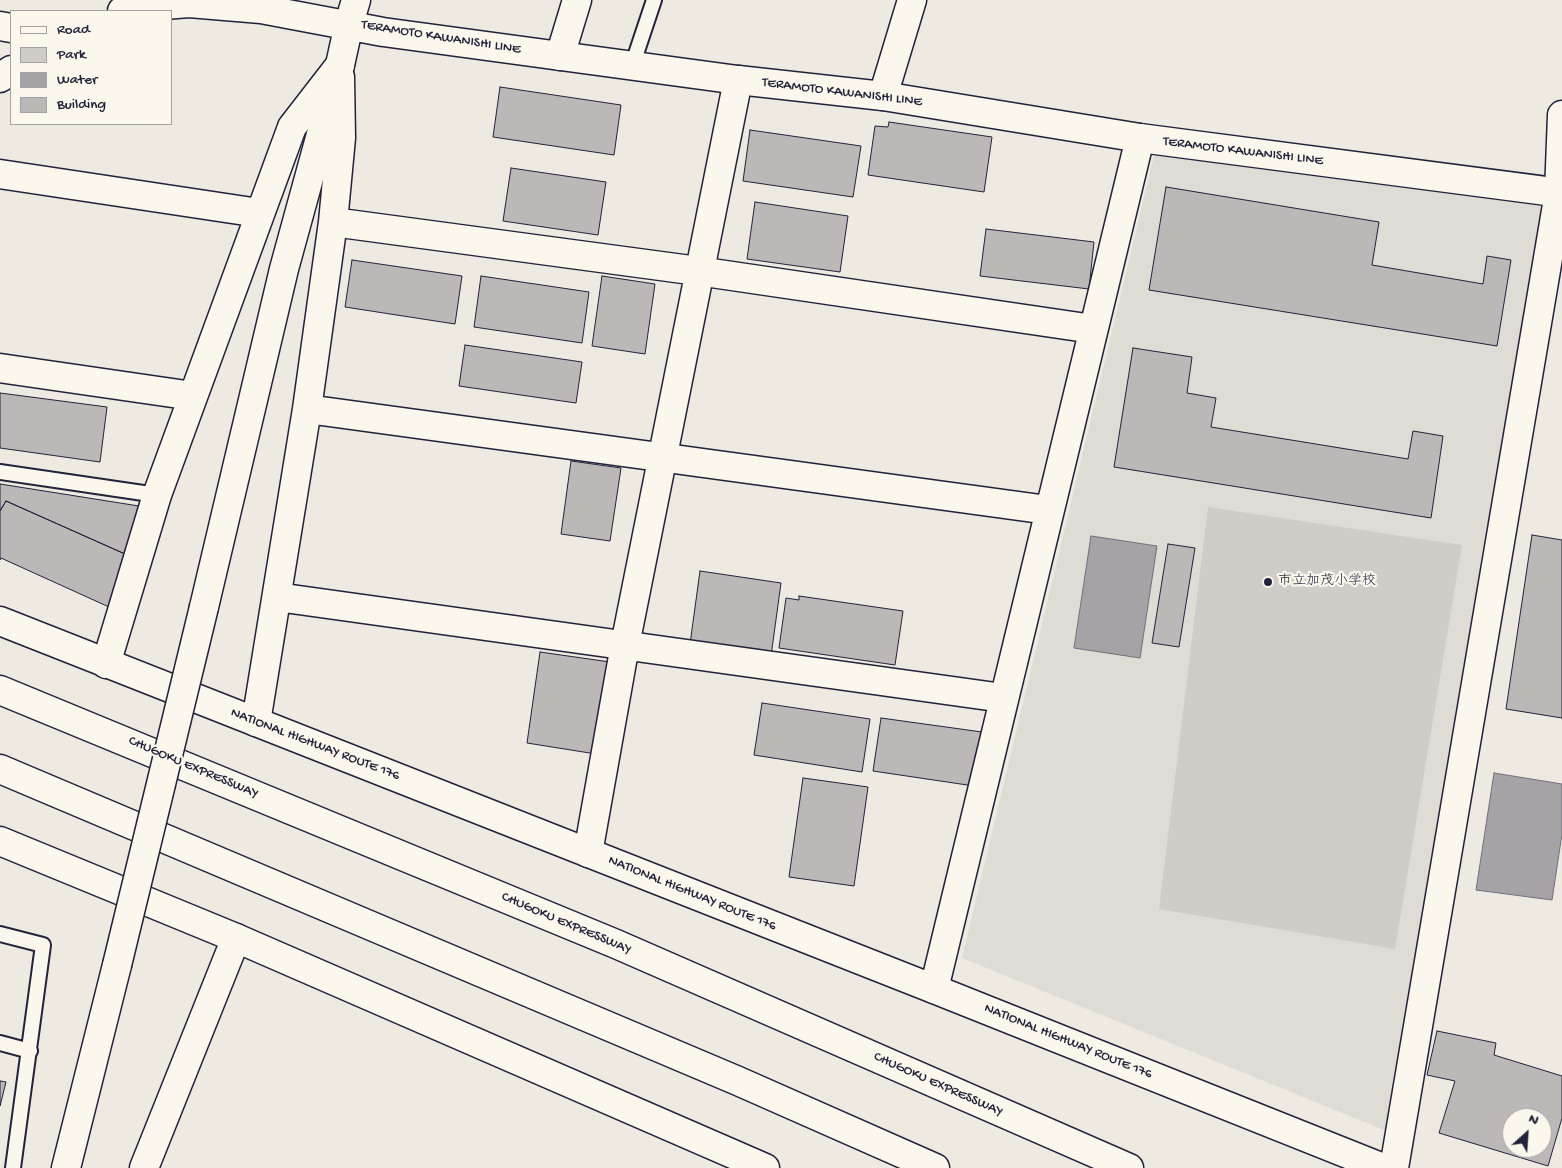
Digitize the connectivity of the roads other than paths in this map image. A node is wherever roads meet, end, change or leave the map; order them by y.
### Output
1 (577, 0) edge
2 (654, 0) edge
3 (912, 0) edge
4 (126, 10) edge
5 (352, 12) edge
6 (560, 56) junction
7 (340, 65) junction
8 (632, 66) junction
9 (738, 80) junction
10 (883, 96) junction
11 (1562, 115) edge
12 (1140, 138) junction
13 (0, 174) edge
14 (1561, 193) edge
15 (260, 214) junction
16 (333, 222) junction
17 (698, 271) junction
18 (1093, 329) junction
19 (0, 368) edge
20 (193, 396) junction
21 (307, 409) junction
22 (664, 457) junction
23 (0, 472) edge
24 (157, 496) junction
25 (1048, 510) junction
26 (276, 598) junction
27 (0, 621) edge
28 (625, 645) junction
29 (106, 664) junction
30 (0, 690) edge
31 (1003, 698) junction
32 (256, 722) junction
33 (0, 769) edge
34 (0, 841) edge
35 (588, 853) junction
36 (0, 934) edge
37 (236, 938) junction
38 (934, 989) junction
39 (0, 1043) edge
40 (30, 1051) junction
41 (13, 1168) edge
42 (66, 1168) edge
43 (144, 1168) edge
44 (765, 1168) edge
45 (935, 1168) edge
46 (1129, 1168) edge
47 (1383, 1168) edge
48 (1394, 1168) edge

1 - 6 main road
2 - 8 lane
3 - 10 main road
4 - 5 main road, TERAMOTO KAWANISHI LINE
5 - 6 main road, TERAMOTO KAWANISHI LINE
5 - 7 main road
6 - 8 main road, TERAMOTO KAWANISHI LINE
7 - 15 main road
7 - 16 main road
7 - 42 main road, bridge
8 - 9 main road, TERAMOTO KAWANISHI LINE
9 - 10 main road, TERAMOTO KAWANISHI LINE
9 - 17 main road
10 - 12 main road, TERAMOTO KAWANISHI LINE
11 - 14 main road
12 - 14 main road, TERAMOTO KAWANISHI LINE
12 - 18 main road
13 - 15 main road
14 - 48 main road
15 - 20 main road
16 - 17 main road
16 - 21 main road
17 - 18 main road
17 - 22 main road
18 - 25 main road
19 - 20 main road
20 - 24 main road
21 - 22 main road
21 - 26 main road
22 - 25 main road
22 - 28 main road
23 - 24 lane
24 - 29 main road
25 - 31 main road
26 - 28 main road
26 - 32 main road
27 - 29 main road, NATIONAL HIGHWAY ROUTE 176
28 - 31 main road
28 - 35 main road
29 - 32 main road, NATIONAL HIGHWAY ROUTE 176
30 - 46 main road, CHUGOKU EXPRESSWAY
31 - 38 main road
32 - 35 main road, NATIONAL HIGHWAY ROUTE 176
33 - 45 main road
34 - 37 main road
35 - 38 main road, NATIONAL HIGHWAY ROUTE 176
36 - 40 lane
37 - 43 main road
37 - 44 main road
38 - 47 main road, NATIONAL HIGHWAY ROUTE 176
39 - 40 lane
40 - 41 lane

